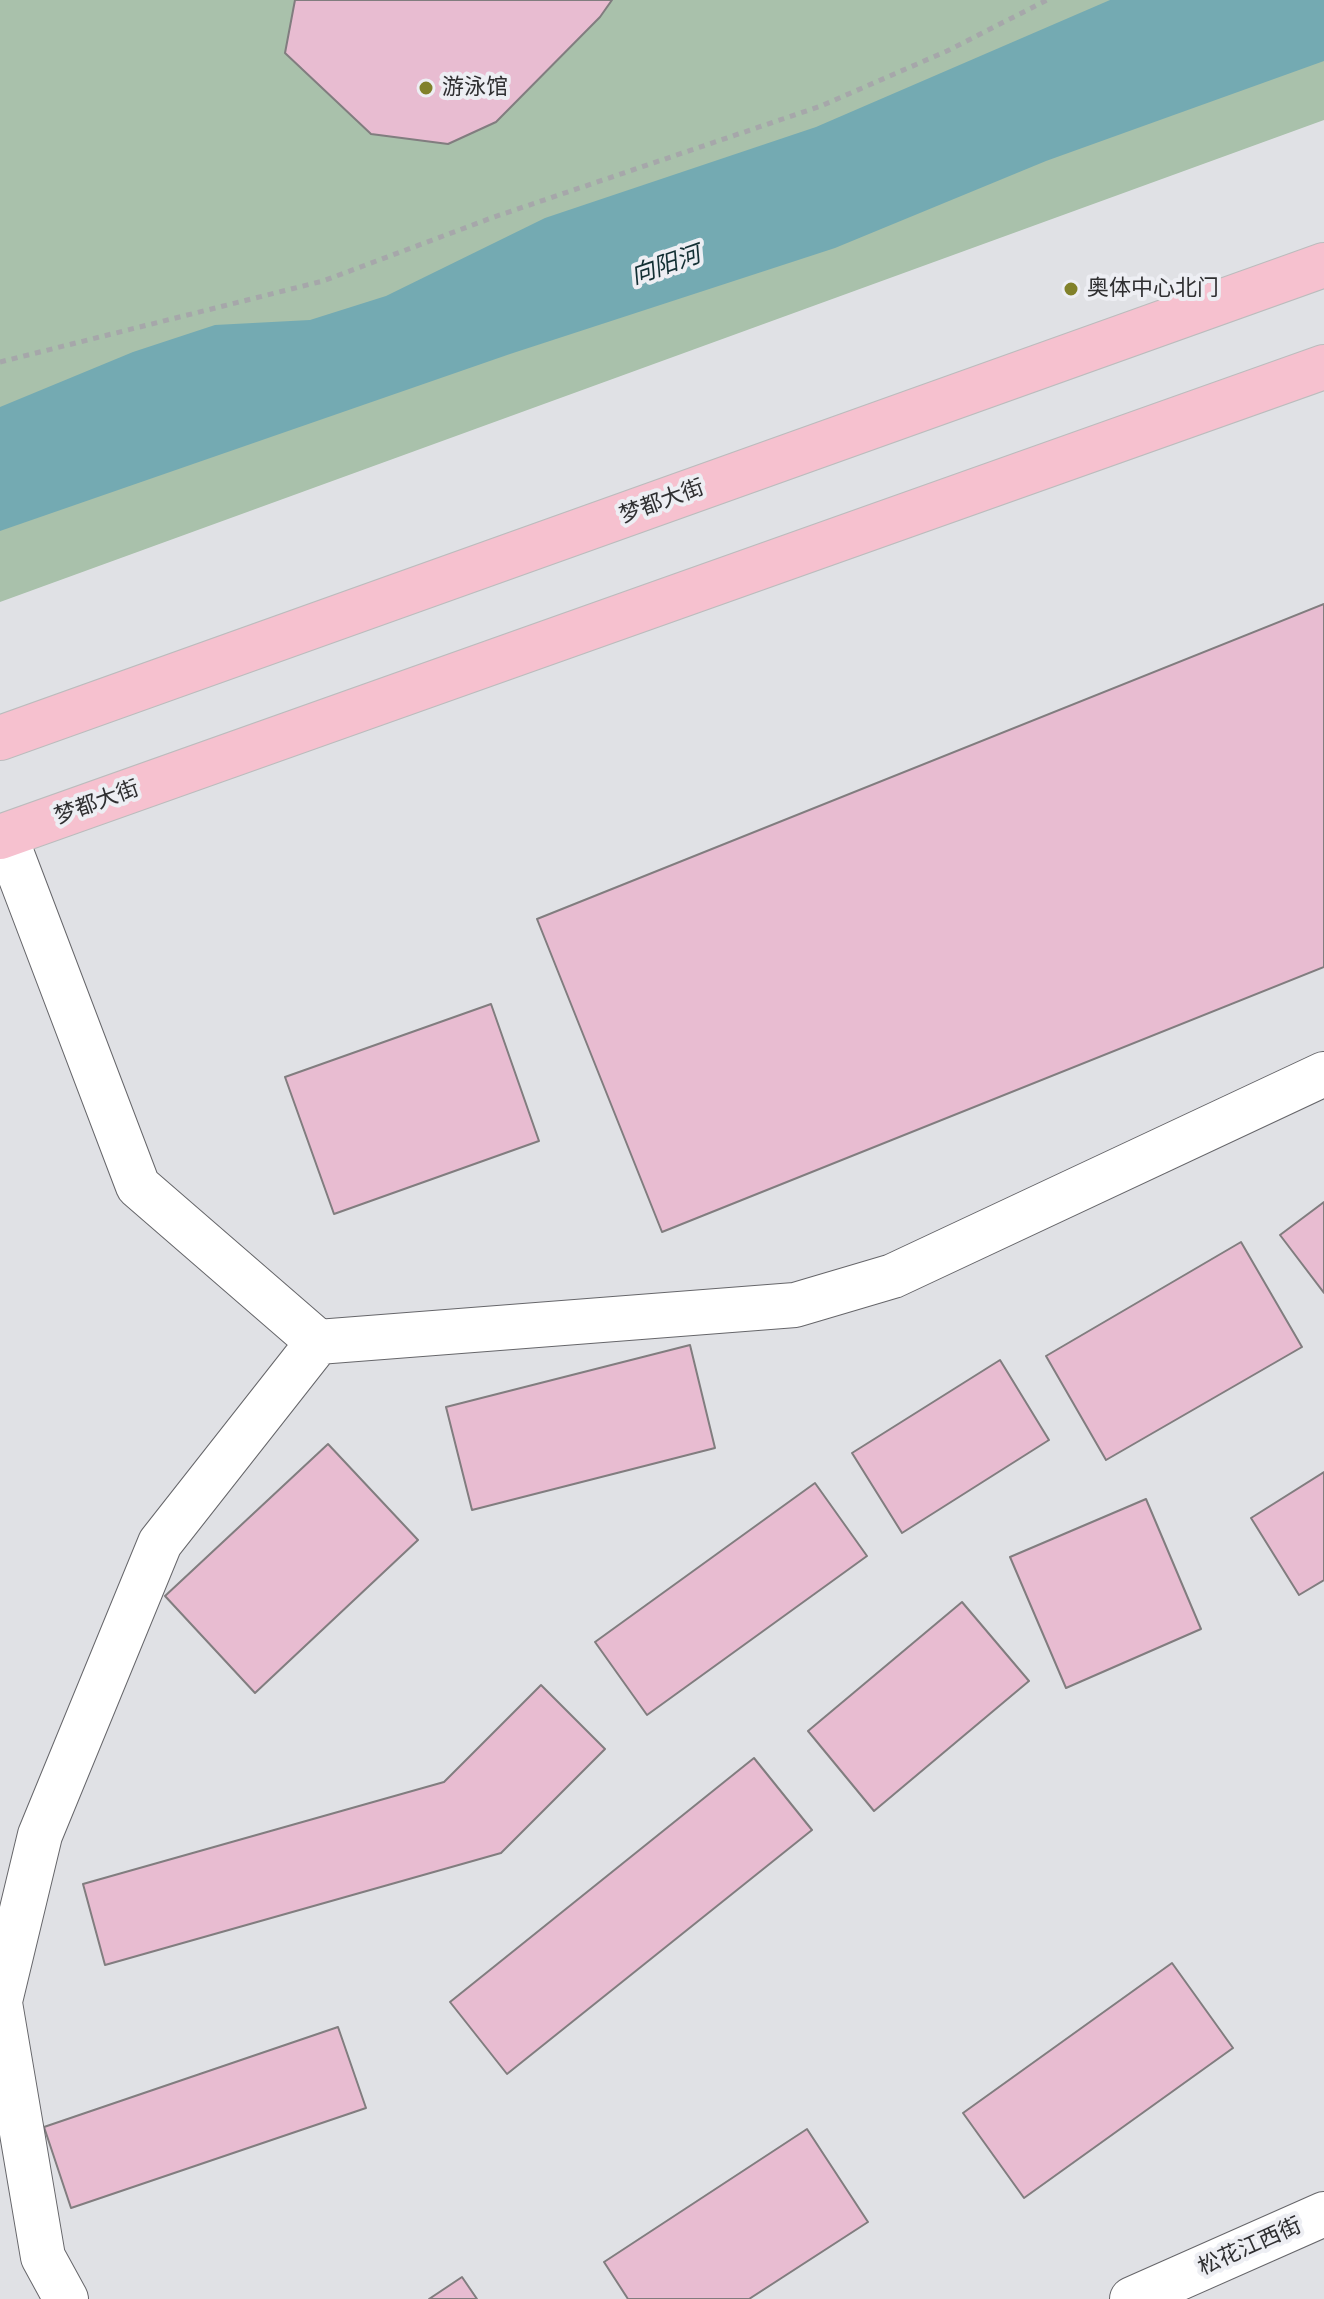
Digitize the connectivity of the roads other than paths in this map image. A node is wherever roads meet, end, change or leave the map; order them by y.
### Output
1 (1324, 265) edge
2 (1324, 367) edge
3 (0, 738) edge
4 (2, 836) edge
5 (1324, 1074) edge
6 (318, 1342) junction
7 (0, 2002) edge
8 (1324, 2214) edge
9 (66, 2299) edge
10 (1132, 2299) edge

1 - 3 main road, 梦都大街
2 - 4 main road, 梦都大街
4 - 6 street
5 - 6 street
6 - 7 street
7 - 9 street
8 - 10 street, 松花江西街

